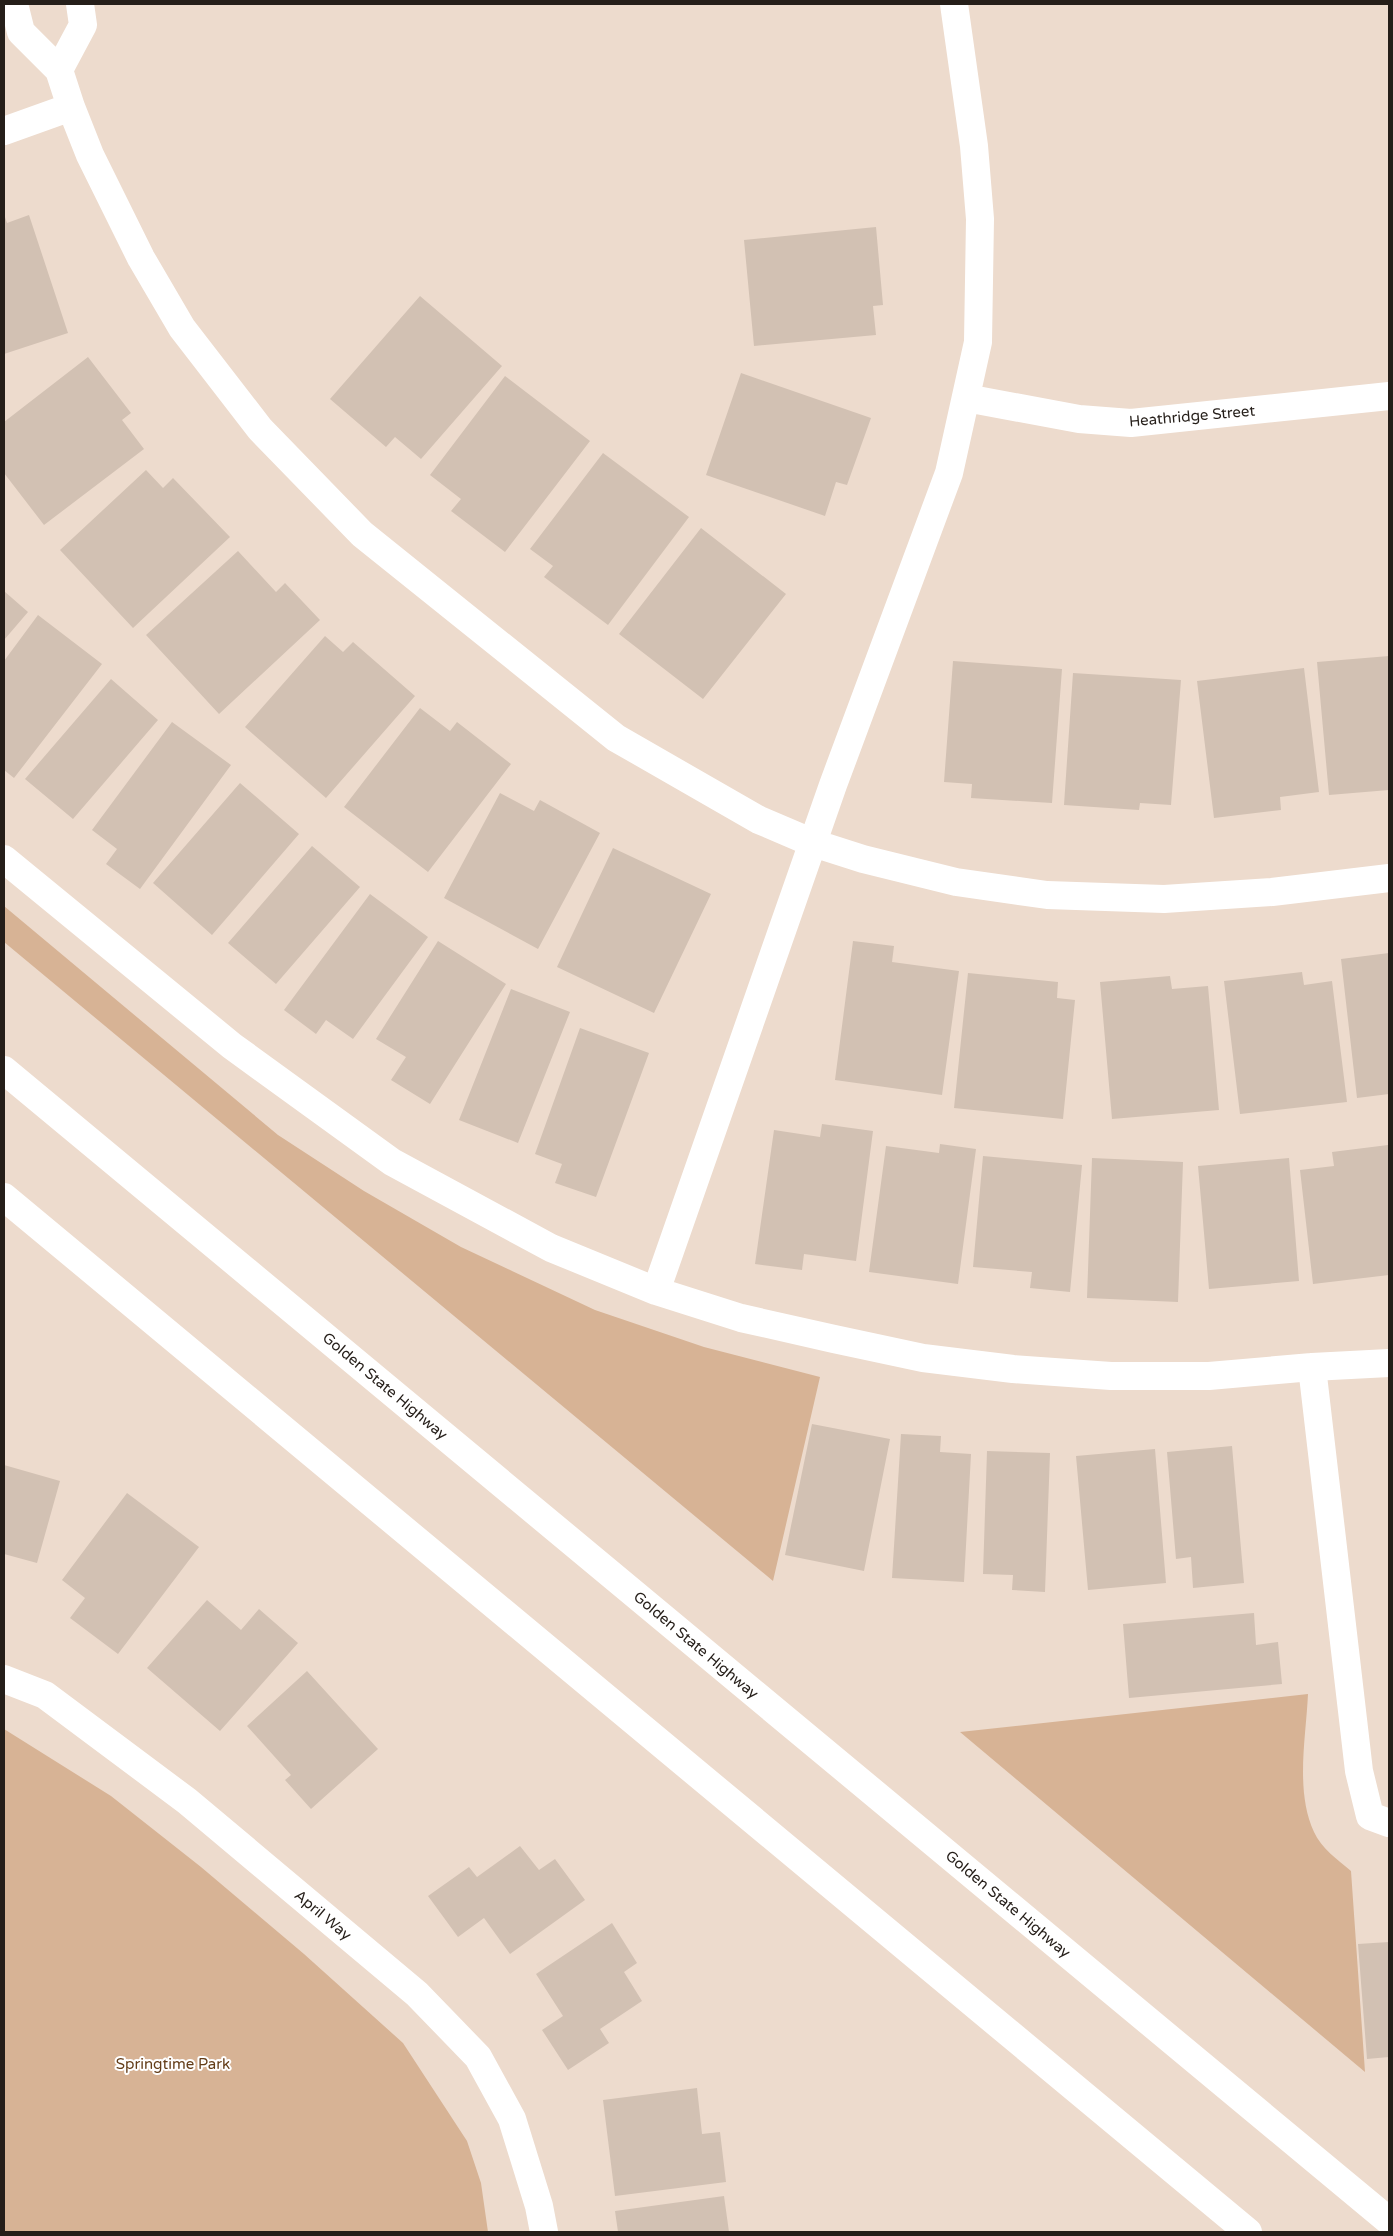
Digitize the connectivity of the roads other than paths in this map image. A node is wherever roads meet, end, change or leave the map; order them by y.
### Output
1 (14, 4) edge
2 (80, 4) edge
3 (954, 4) edge
4 (59, 70) junction
5 (71, 107) junction
6 (4, 131) edge
7 (1389, 396) edge
8 (966, 398) junction
9 (813, 843) junction
10 (4, 859) edge
11 (1389, 878) edge
12 (4, 1070) edge
13 (4, 1197) edge
14 (656, 1291) junction
15 (1389, 1363) edge
16 (1312, 1367) junction
17 (4, 1679) edge
18 (1389, 1823) edge
19 (1389, 2221) edge
20 (544, 2232) edge
21 (1248, 2232) edge

1 - 4 main road
2 - 4 main road
3 - 8 main road
4 - 5 main road
5 - 6 main road
5 - 9 main road
7 - 8 main road, Heathridge Street
8 - 9 main road
9 - 11 main road
9 - 14 main road
10 - 14 main road
12 - 19 main road, Golden State Highway
13 - 21 main road
14 - 16 main road
15 - 16 main road
16 - 18 main road
17 - 20 main road, April Way

